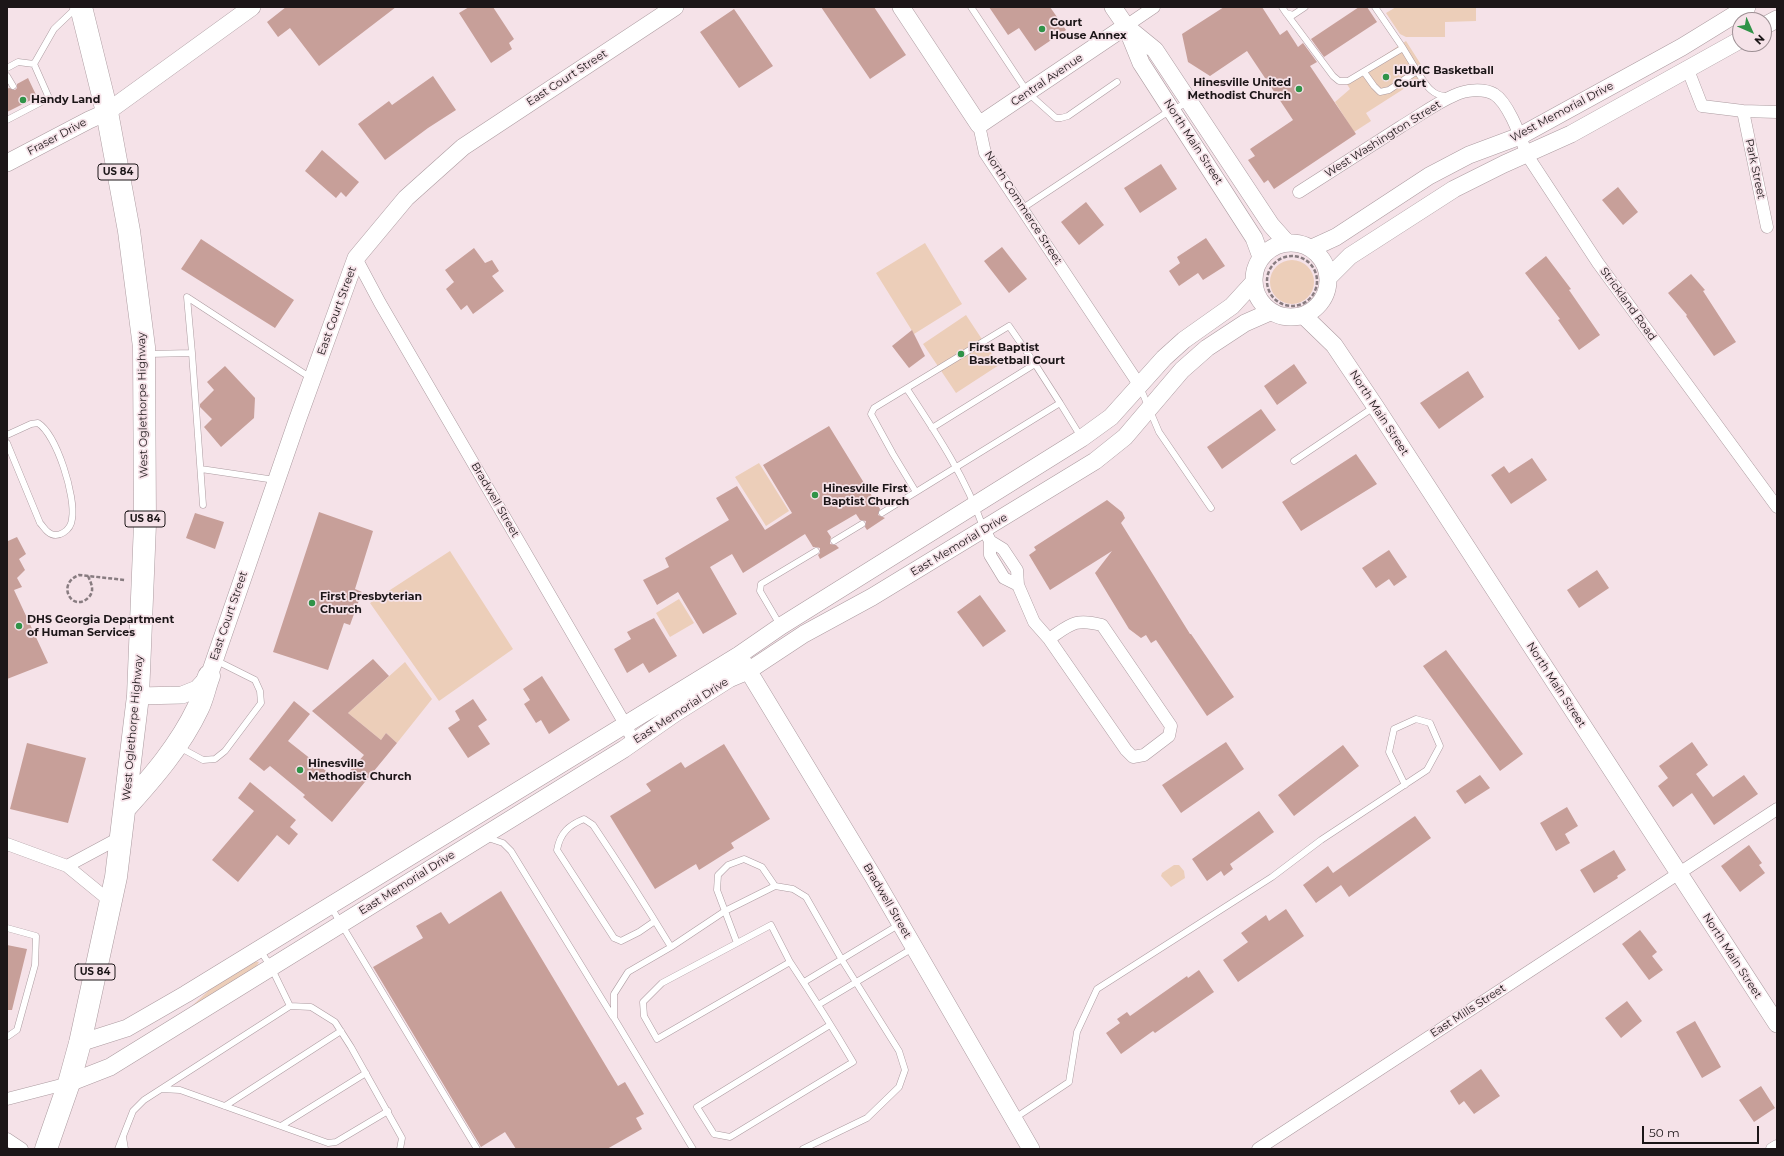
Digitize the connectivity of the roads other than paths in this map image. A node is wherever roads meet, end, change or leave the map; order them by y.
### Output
1 (78, 7) edge
2 (81, 7) edge
3 (252, 7) edge
4 (675, 7) edge
5 (900, 7) edge
6 (971, 7) edge
7 (1113, 7) edge
8 (1154, 7) edge
9 (1305, 7) edge
10 (1375, 7) edge
11 (1747, 7) edge
12 (1284, 10) edge
13 (1126, 26) junction
14 (1732, 45) edge
15 (1403, 48) junction
16 (34, 64) junction
17 (7, 68) edge
18 (1688, 70) junction
19 (1417, 71) junction
20 (1364, 72) junction
21 (7, 76) edge
22 (1117, 82) dead end
23 (13, 86) dead end
24 (1028, 93) junction
25 (1493, 94) joint
26 (1455, 95) junction
27 (1189, 101) junction
28 (23, 104) dead end
29 (26, 110) junction
30 (1172, 110) junction
31 (1743, 111) junction
32 (107, 112) junction
33 (1777, 112) edge
34 (7, 120) edge
35 (979, 125) junction
36 (1520, 136) junction
37 (1527, 155) junction
38 (7, 163) edge
39 (1299, 192) dead end
40 (1023, 208) junction
41 (1767, 227) dead end
42 (1287, 243) junction
43 (1308, 254) junction
44 (1261, 257) junction
45 (356, 258) junction
46 (1328, 278) junction
47 (1254, 283) junction
48 (1320, 304) junction
49 (1270, 312) junction
50 (1304, 316) junction
51 (1334, 345) junction
52 (192, 353) junction
53 (144, 354) junction
54 (1035, 364) junction
55 (312, 379) junction
56 (1140, 386) junction
57 (907, 389) junction
58 (1060, 403) junction
59 (1375, 406) junction
60 (1149, 408) junction
61 (932, 428) junction
62 (7, 435) edge
63 (1082, 438) junction
64 (7, 443) edge
65 (1294, 461) dead end
66 (957, 467) junction
67 (201, 469) junction
68 (277, 480) junction
69 (916, 492) junction
70 (203, 505) dead end
71 (975, 505) junction
72 (1777, 507) edge
73 (1211, 508) dead end
74 (882, 513) dead end
75 (862, 524) dead end
76 (987, 536) junction
77 (834, 541) dead end
78 (816, 551) dead end
79 (781, 626) junction
80 (1049, 639) junction
81 (739, 654) junction
82 (211, 668) junction
83 (748, 671) junction
84 (138, 696) junction
85 (625, 724) junction
86 (634, 742) junction
87 (176, 745) junction
88 (1405, 785) junction
89 (125, 808) junction
90 (1777, 809) edge
91 (121, 837) junction
92 (482, 837) junction
93 (7, 844) edge
94 (67, 866) junction
95 (1678, 873) junction
96 (775, 886) junction
97 (111, 902) junction
98 (330, 905) junction
99 (725, 911) junction
100 (655, 921) junction
101 (342, 923) junction
102 (900, 923) junction
103 (7, 928) edge
104 (737, 943) junction
105 (671, 947) junction
106 (914, 947) junction
107 (259, 949) junction
108 (842, 960) junction
109 (790, 962) junction
110 (271, 967) junction
111 (804, 982) junction
112 (856, 982) junction
113 (818, 1005) junction
114 (290, 1006) junction
115 (614, 1018) junction
116 (1777, 1024) edge
117 (830, 1025) junction
118 (341, 1031) junction
119 (7, 1037) edge
120 (80, 1043) junction
121 (366, 1072) junction
122 (69, 1083) junction
123 (160, 1089) junction
124 (7, 1099) edge
125 (224, 1106) junction
126 (388, 1112) junction
127 (1014, 1119) junction
128 (281, 1126) junction
129 (123, 1136) junction
130 (7, 1139) edge
131 (1777, 1146) edge
132 (22, 1149) edge
133 (46, 1149) edge
134 (118, 1149) edge
135 (125, 1149) edge
136 (400, 1149) edge
137 (478, 1149) edge
138 (693, 1149) edge
139 (803, 1149) edge
140 (1032, 1149) edge
141 (1258, 1149) edge
142 (1772, 1149) edge

1 - 16 lane
2 - 32 highway, West Oglethorpe Highway / US 84
3 - 32 main road, Fraser Drive
4 - 45 main road, East Court Street
5 - 35 main road, North Commerce Street
6 - 24 lane
7 - 13 main road, North Main Street
8 - 13 street, Central Avenue
9 - 12 lane
10 - 15 lane
11 - 36 main road, West Memorial Drive
12 - 20 lane
13 - 24 main road, Central Avenue
13 - 27 main road, North Main Street
13 - 30 main road, North Main Street
14 - 18 main road, West Memorial Drive
15 - 19 lane
15 - 20 lane
16 - 17 lane
16 - 29 lane
18 - 31 street
18 - 37 main road, West Memorial Drive
19 - 20 lane
19 - 26 lane
21 - 23 lane
22 - 24 lane
24 - 35 main road, Central Avenue
25 - 26 street, West Washington Street
25 - 36 street, Strickland Road
26 - 39 street, West Washington Street
27 - 30 lane
27 - 42 main road, North Main Street
28 - 29 lane
29 - 34 lane
30 - 40 lane
30 - 44 main road, North Main Street
31 - 33 street
31 - 41 street, Park Street
32 - 38 main road, Fraser Drive
32 - 53 highway, West Oglethorpe Highway / US 84
35 - 40 street, North Commerce Street
36 - 37 street, Strickland Road
36 - 43 main road, West Memorial Drive
37 - 46 main road, West Memorial Drive
37 - 72 street, Strickland Road
40 - 56 street, North Commerce Street
42 - 43 main road
42 - 44 main road
43 - 46 main road
44 - 47 main road
45 - 55 main road, East Court Street
45 - 85 street, Bradwell Street
46 - 48 main road
47 - 49 main road
47 - 56 main road, East Memorial Drive
48 - 50 main road
48 - 51 main road, North Main Street
49 - 50 main road
49 - 60 main road, East Memorial Drive
50 - 51 main road, North Main Street
51 - 59 main road, North Main Street
52 - 53 lane
52 - 55 lane
52 - 67 lane
53 - 84 highway, West Oglethorpe Highway / US 84
54 - 57 lane
54 - 58 lane
54 - 61 lane
55 - 68 main road, East Court Street
56 - 60 lane
56 - 63 main road, East Memorial Drive
57 - 61 lane
57 - 69 lane
58 - 63 lane
58 - 66 lane
59 - 65 lane
59 - 95 main road, North Main Street
60 - 73 lane
60 - 76 main road, East Memorial Drive
61 - 66 lane
62 - 64 lane
63 - 71 main road, East Memorial Drive
66 - 69 lane
66 - 71 lane
67 - 68 lane
67 - 70 lane
68 - 82 main road, East Court Street
69 - 74 lane
71 - 76 lane
71 - 79 main road, East Memorial Drive
75 - 77 lane
76 - 80 street
76 - 83 main road, East Memorial Drive
78 - 79 lane
79 - 81 main road, East Memorial Drive
80 - 80 street
81 - 83 main road, Bradwell Street
81 - 85 main road, East Memorial Drive
82 - 84 main road, East Court Street
82 - 87 highway
82 - 87 lane
83 - 86 main road, East Memorial Drive
83 - 102 main road, Bradwell Street
84 - 89 highway, West Oglethorpe Highway / US 84
85 - 86 street, Bradwell Street
85 - 98 main road, East Memorial Drive
86 - 92 main road, East Memorial Drive
87 - 89 highway
88 - 88 lane
88 - 127 lane
89 - 91 highway, US 84
90 - 95 street, East Mills Street
91 - 94 street
91 - 97 highway, US 84
92 - 101 main road, East Memorial Drive
92 - 115 lane
93 - 94 street
94 - 97 street
95 - 116 main road, North Main Street
95 - 141 street, East Mills Street
96 - 99 lane
96 - 99 lane
96 - 108 lane
97 - 120 highway, US 84
98 - 101 lane
98 - 107 main road, East Memorial Drive
99 - 104 lane
99 - 105 lane
100 - 100 lane
100 - 105 lane
101 - 110 main road, East Memorial Drive
101 - 137 lane
102 - 106 main road, Bradwell Street
102 - 108 lane
103 - 119 lane
104 - 109 lane
104 - 109 lane
105 - 115 lane
106 - 112 lane
106 - 127 main road, Bradwell Street
107 - 110 lane
107 - 120 main road, East Memorial Drive
108 - 111 lane
108 - 112 lane
109 - 111 lane
110 - 114 lane
110 - 122 main road, East Memorial Drive
111 - 113 lane
112 - 113 lane
112 - 139 lane
113 - 117 lane
114 - 118 lane
114 - 123 lane
115 - 138 lane
117 - 117 lane
118 - 121 lane
118 - 125 lane
120 - 122 highway, US 84
121 - 126 lane
121 - 128 lane
122 - 124 street
122 - 133 highway, US 84
123 - 125 lane
123 - 129 lane
125 - 128 lane
126 - 128 lane
126 - 136 lane
127 - 140 main road, Bradwell Street
129 - 134 lane
129 - 135 lane
130 - 132 street
131 - 142 street

